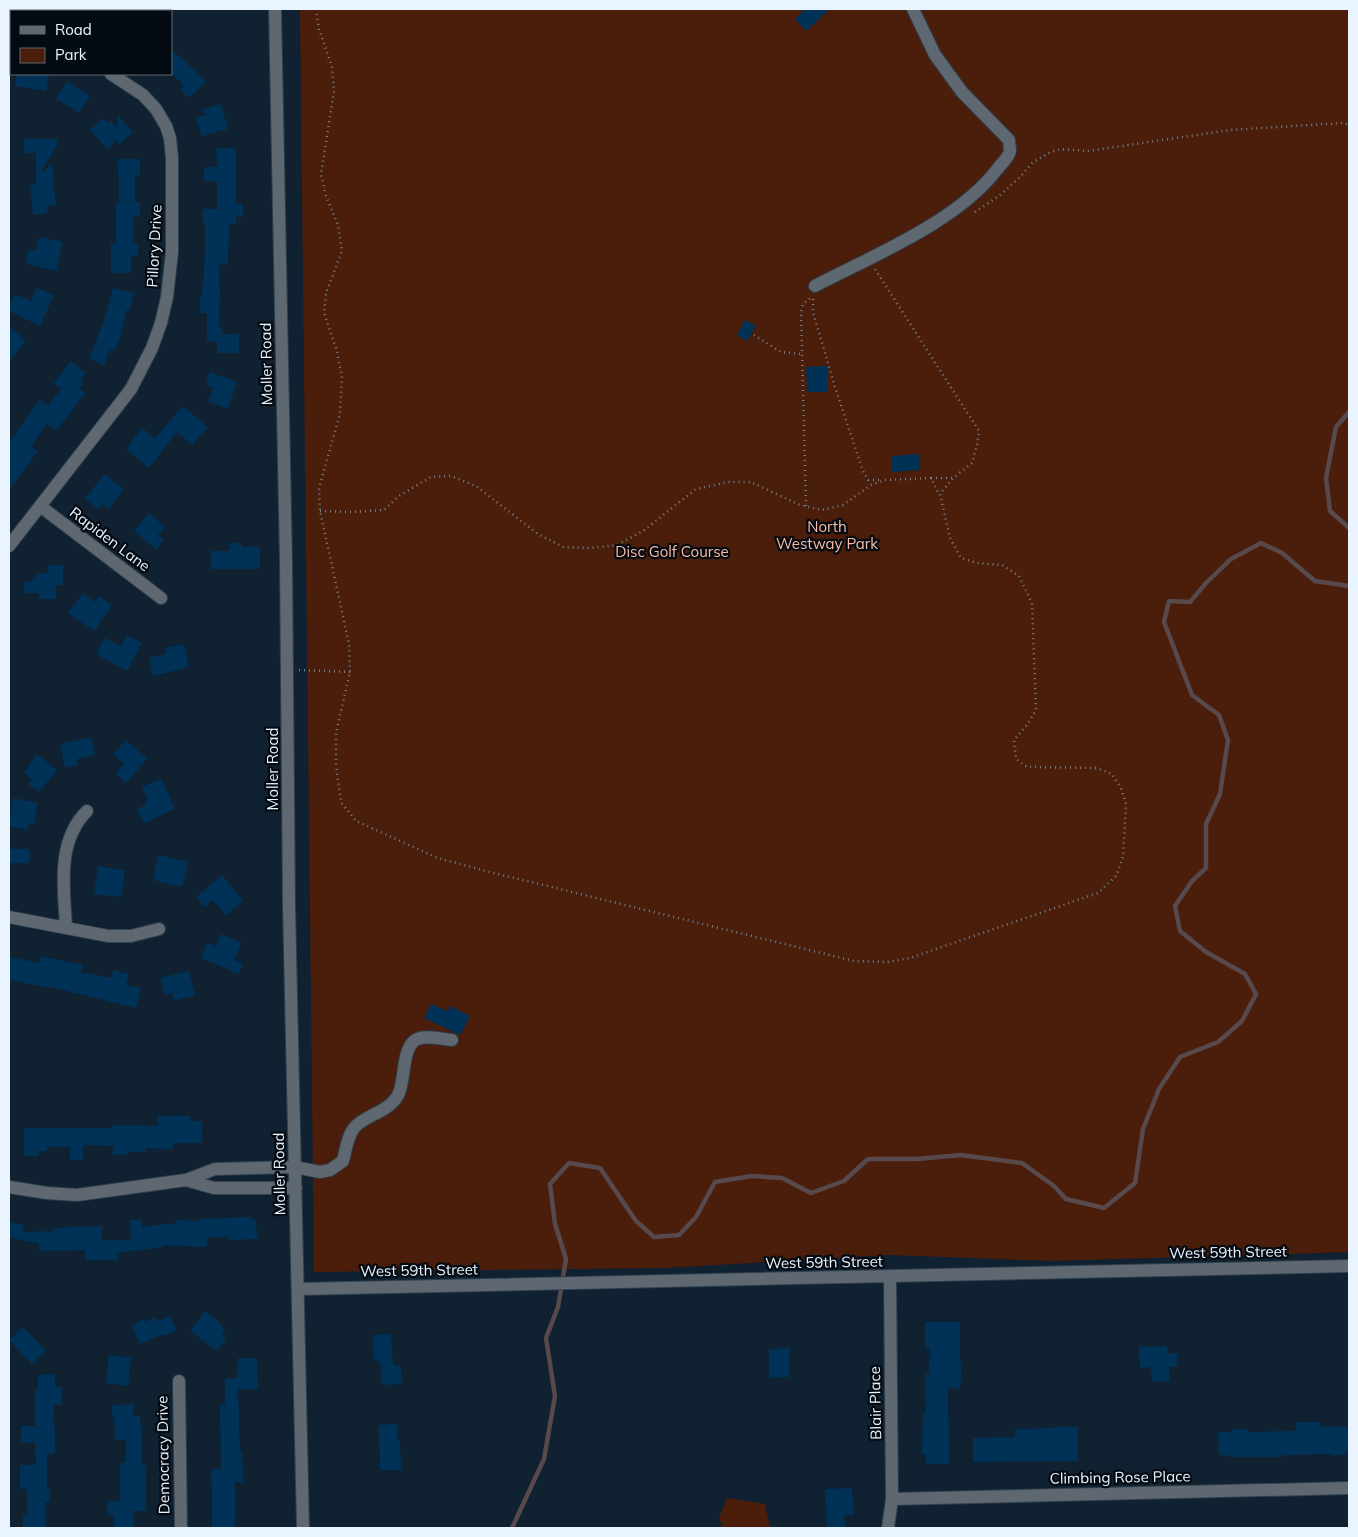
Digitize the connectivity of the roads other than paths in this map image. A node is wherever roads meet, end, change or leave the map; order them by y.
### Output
1 (275, 9) edge
2 (912, 9) edge
3 (113, 75) edge
4 (815, 286) dead end
5 (40, 506) junction
6 (9, 546) edge
7 (161, 598) dead end
8 (87, 811) dead end
9 (9, 917) edge
10 (66, 927) junction
11 (159, 929) dead end
12 (452, 1040) dead end
13 (296, 1167) junction
14 (186, 1180) junction
15 (9, 1186) edge
16 (296, 1188) junction
17 (1349, 1266) edge
18 (890, 1276) junction
19 (299, 1288) junction
20 (178, 1381) dead end
21 (1349, 1488) edge
22 (892, 1499) junction
23 (181, 1528) edge
24 (303, 1528) edge
25 (888, 1528) edge

1 - 13 street, Moller Road
2 - 4 street
3 - 5 street, Pillory Drive
5 - 6 street, Pillory Drive
5 - 7 street, Rapiden Lane
8 - 10 street
9 - 10 street
10 - 11 street
12 - 13 street
13 - 14 street
13 - 16 street, Moller Road
14 - 15 street
14 - 16 street
16 - 19 street, Moller Road
17 - 18 street, West 59th Street
18 - 19 street, West 59th Street
18 - 22 street, Blair Place
19 - 24 street, Moller Road
20 - 23 street, Democracy Drive
21 - 22 street, Climbing Rose Place
22 - 25 street, Blair Place

